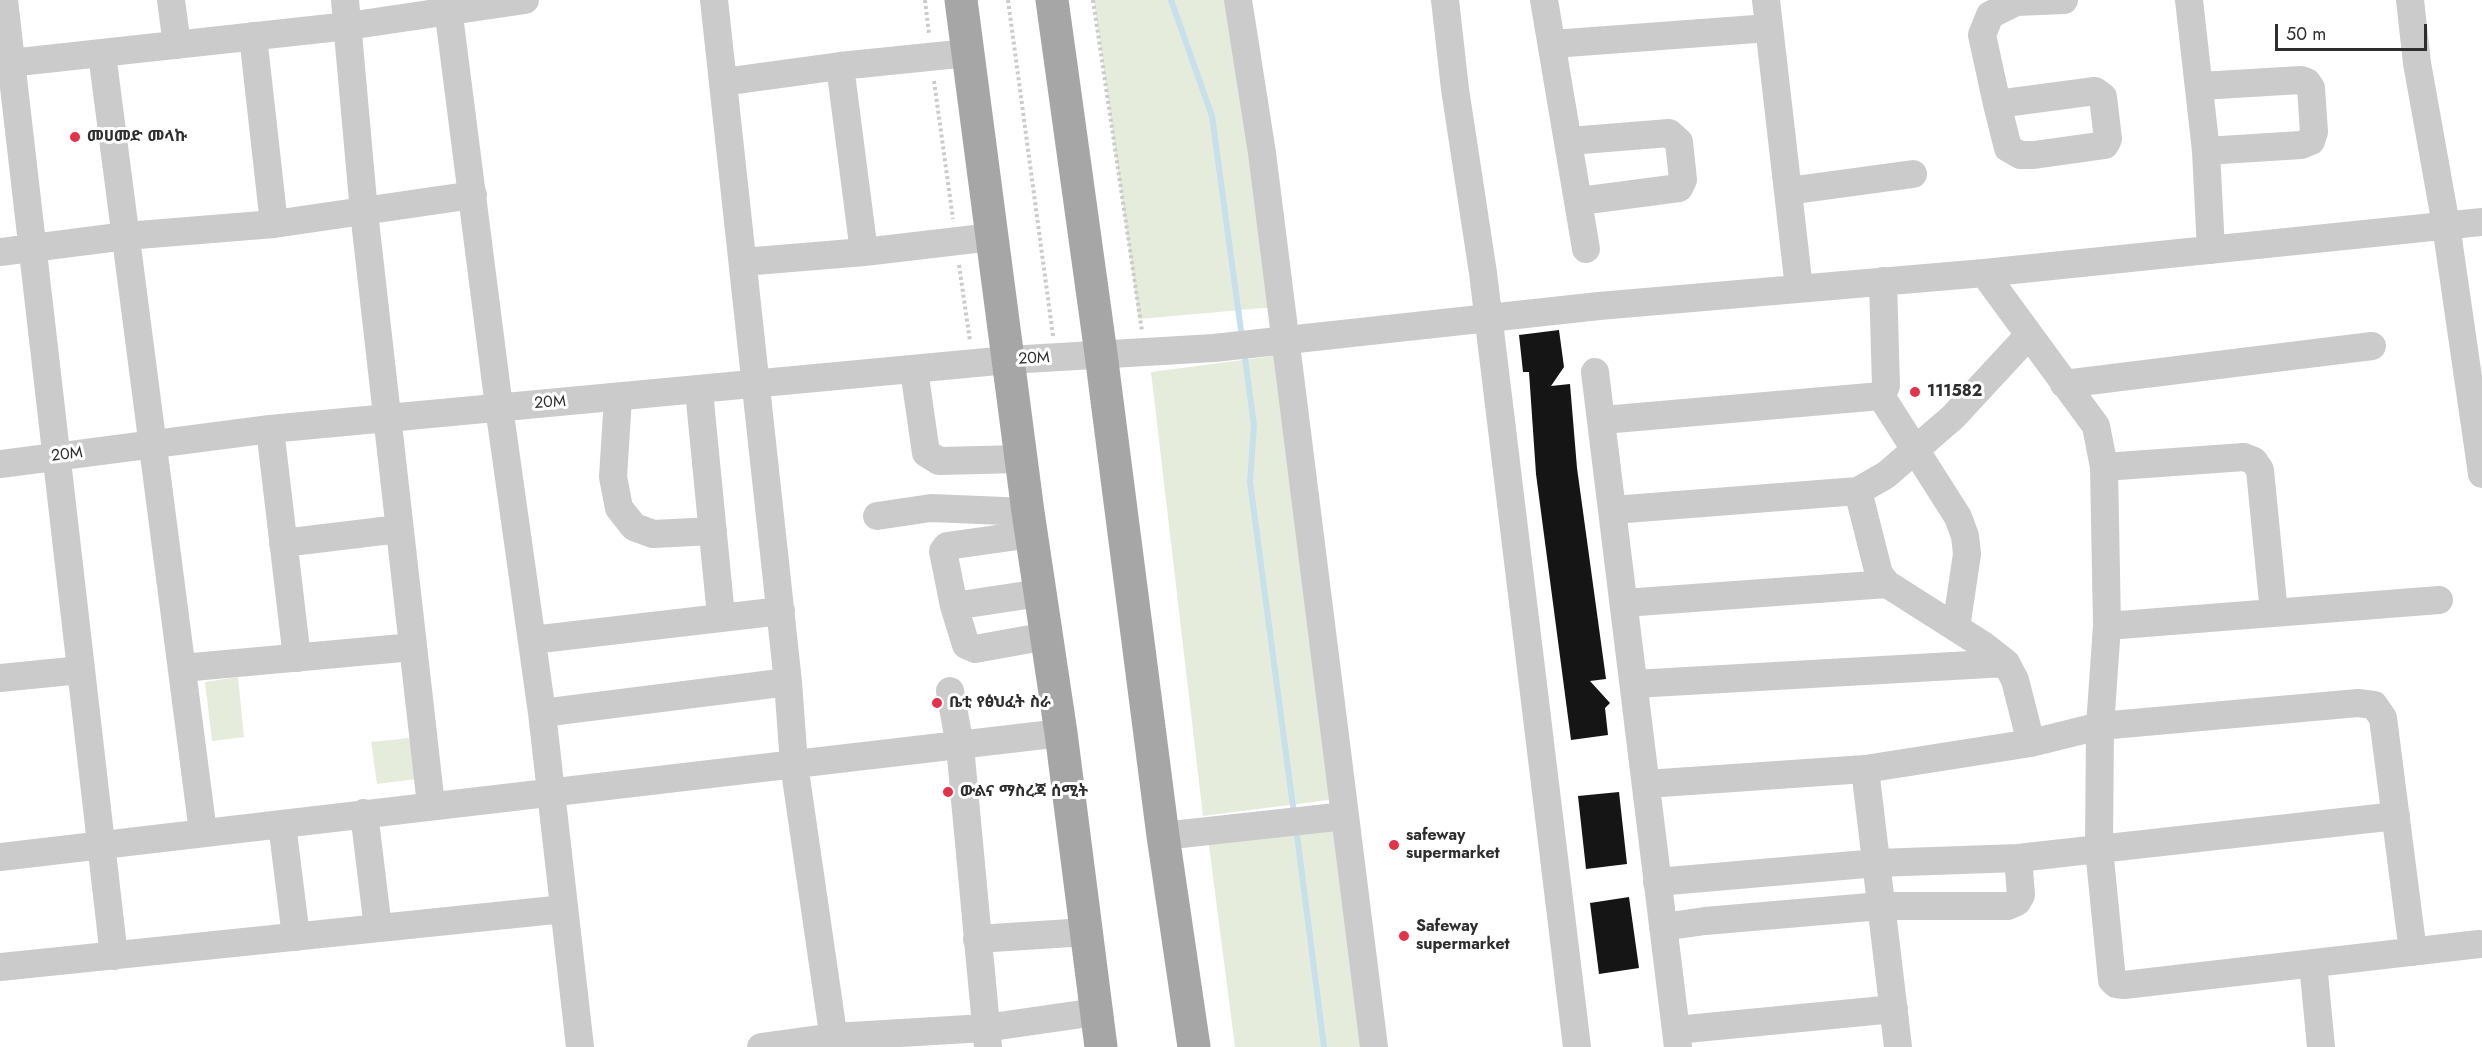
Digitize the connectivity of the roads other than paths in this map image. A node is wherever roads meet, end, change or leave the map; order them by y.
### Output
1 (4, 0) edge
2 (171, 0) edge
3 (525, 0) edge
4 (714, 0) edge
5 (961, 0) edge
6 (1052, 0) edge
7 (1238, 0) edge
8 (1445, 0) edge
9 (1544, 0) edge
10 (1766, 0) edge
11 (2064, 0) edge
12 (2188, 0) edge
13 (2410, 0) edge
14 (448, 5) edge
15 (346, 13) edge
16 (1769, 28) junction
17 (253, 36) junction
18 (1553, 44) junction
19 (177, 45) junction
20 (968, 52) junction
21 (102, 54) junction
22 (5, 63) edge
23 (840, 66) junction
24 (723, 82) junction
25 (2200, 86) junction
26 (1997, 104) dead end
27 (1570, 141) junction
28 (2206, 151) junction
29 (1913, 174) dead end
30 (1788, 191) junction
31 (473, 195) junction
32 (1580, 201) junction
33 (364, 212) junction
34 (2482, 222) edge
35 (274, 224) junction
36 (2446, 225) junction
37 (126, 236) junction
38 (992, 237) junction
39 (32, 249) junction
40 (1586, 249) dead end
41 (2211, 250) junction
42 (0, 252) edge
43 (864, 252) junction
44 (743, 262) junction
45 (1984, 273) junction
46 (1883, 281) junction
47 (1799, 288) junction
48 (1488, 318) junction
49 (2029, 335) junction
50 (1272, 341) junction
51 (2372, 346) dead end
52 (1101, 354) junction
53 (1008, 360) junction
54 (914, 370) junction
55 (1595, 372) dead end
56 (2064, 384) junction
57 (757, 386) junction
58 (699, 391) junction
59 (1881, 396) junction
60 (618, 398) junction
61 (499, 407) junction
62 (386, 418) junction
63 (1603, 420) junction
64 (270, 429) junction
65 (154, 444) junction
66 (1915, 450) junction
67 (56, 457) junction
68 (1022, 459) junction
69 (0, 464) edge
70 (2104, 467) junction
71 (2482, 474) edge
72 (1858, 491) junction
73 (1613, 510) junction
74 (878, 516) dead end
75 (1030, 523) junction
76 (399, 529) junction
77 (713, 531) junction
78 (283, 543) junction
79 (1887, 584) junction
80 (1040, 593) junction
81 (2439, 600) dead end
82 (1624, 603) junction
83 (954, 606) junction
84 (781, 611) junction
85 (2274, 612) junction
86 (721, 616) junction
87 (2107, 626) junction
88 (1956, 628) junction
89 (1047, 636) junction
90 (532, 640) junction
91 (413, 647) junction
92 (297, 658) junction
93 (2006, 663) junction
94 (182, 668) junction
95 (81, 669) junction
96 (0, 678) edge
97 (788, 682) junction
98 (1634, 684) junction
99 (950, 691) dead end
100 (542, 713) junction
101 (2100, 726) junction
102 (1061, 734) junction
103 (2031, 743) junction
104 (960, 746) junction
105 (794, 764) junction
106 (1865, 769) junction
107 (1646, 784) junction
108 (551, 791) junction
109 (431, 805) junction
110 (363, 813) junction
111 (1345, 816) junction
112 (2396, 816) junction
113 (282, 824) junction
114 (203, 832) junction
115 (1162, 836) junction
116 (100, 844) junction
117 (2099, 849) junction
118 (1, 851) edge
119 (2018, 858) junction
120 (1877, 863) junction
121 (1657, 882) junction
122 (1881, 906) junction
123 (564, 909) junction
124 (1663, 927) junction
125 (378, 928) junction
126 (1086, 932) junction
127 (296, 937) junction
128 (977, 939) junction
129 (2479, 944) dead end
130 (2413, 952) junction
131 (114, 956) junction
132 (2313, 963) junction
133 (0, 967) edge
134 (1894, 1009) junction
135 (1096, 1012) junction
136 (986, 1037) edge
137 (1677, 1039) edge
138 (835, 1042) edge
139 (580, 1047) edge
140 (761, 1047) edge
141 (1101, 1047) edge
142 (1194, 1047) edge
143 (1374, 1047) edge
144 (1577, 1047) edge
145 (1898, 1047) edge
146 (2321, 1047) edge

1 - 22 street
2 - 19 street
3 - 14 street
4 - 24 street
5 - 20 main road
6 - 52 main road
7 - 50 street
8 - 48 street
9 - 18 street
10 - 16 street
11 - 26 street
12 - 25 street
13 - 36 street
14 - 15 street
14 - 31 street
15 - 17 street
15 - 33 street
16 - 18 street
16 - 30 street
17 - 19 street
17 - 35 street
18 - 27 street
19 - 21 street
20 - 23 street
20 - 38 main road
21 - 22 street
21 - 37 street
22 - 39 street
23 - 24 street
23 - 43 street
24 - 44 street
25 - 28 street
25 - 28 street
27 - 32 street
27 - 32 street
28 - 41 street
29 - 30 street
30 - 47 street
31 - 33 street
31 - 61 street
32 - 40 street
33 - 35 street
33 - 62 street
34 - 36 street, 20M
35 - 37 street
36 - 41 street, 20M
36 - 71 street
37 - 39 street
37 - 65 street
38 - 43 street
38 - 53 main road
39 - 42 street
39 - 67 street
41 - 45 street, 20M
43 - 44 street
44 - 57 street
45 - 46 street, 20M
45 - 49 street
46 - 47 street, 20M
46 - 59 street
47 - 48 street, 20M
48 - 50 street, 20M
48 - 144 street
49 - 56 street
49 - 66 street
50 - 52 street, 20M
50 - 111 street
51 - 56 street
52 - 53 street, 20M
52 - 115 main road
53 - 54 street, 20M
53 - 68 main road
54 - 57 street, 20M
54 - 68 street
55 - 63 street
56 - 70 street
57 - 58 street, 20M
57 - 84 street
58 - 60 street, 20M
58 - 77 street
59 - 63 street
59 - 66 street
60 - 61 street, 20M
60 - 77 street
61 - 62 street, 20M
61 - 90 street
62 - 64 street, 20M
62 - 76 street
63 - 73 street
64 - 65 street, 20M
64 - 78 street
65 - 67 street, 20M
65 - 94 street
66 - 72 street
66 - 88 street
67 - 69 street, 20M
67 - 95 street
68 - 75 main road
70 - 85 street
70 - 87 street
72 - 73 street
72 - 79 street
73 - 82 street
74 - 75 street
75 - 80 main road
75 - 83 street
76 - 78 street
76 - 91 street
77 - 86 street
78 - 92 street
79 - 82 street
79 - 88 street
80 - 83 street
80 - 89 main road
81 - 85 street
82 - 98 street
83 - 89 street
84 - 86 street
84 - 97 street
85 - 87 street
86 - 90 street
87 - 101 street
88 - 93 street
89 - 102 main road
90 - 100 street
91 - 92 street
91 - 109 street
92 - 94 street
93 - 98 street
93 - 103 street
94 - 114 street
95 - 96 street
95 - 116 street
97 - 100 street
97 - 105 street
98 - 107 street
99 - 104 street
100 - 108 street
101 - 103 street
101 - 112 street
101 - 117 street
102 - 104 street
102 - 126 main road
103 - 106 street
104 - 105 street
104 - 128 street
105 - 108 street
105 - 138 street
106 - 107 street
106 - 120 street
107 - 121 street
108 - 109 street
108 - 123 street
109 - 110 street
110 - 113 street
110 - 125 street
111 - 115 street
111 - 143 street
112 - 117 street
112 - 130 street
113 - 114 street
113 - 127 street
114 - 116 street
115 - 142 main road
116 - 118 street
116 - 131 street
117 - 119 street
117 - 132 street
119 - 120 street
119 - 122 street
120 - 121 street
120 - 122 street
121 - 124 street
122 - 124 street
122 - 134 street
123 - 125 street
123 - 139 street
124 - 137 street
125 - 127 street
126 - 128 street
126 - 135 main road
127 - 131 street
128 - 136 street
129 - 130 street
130 - 132 street
131 - 133 street
132 - 146 street
134 - 137 street
134 - 145 street
135 - 136 street
135 - 141 main road
136 - 138 street
138 - 140 street

